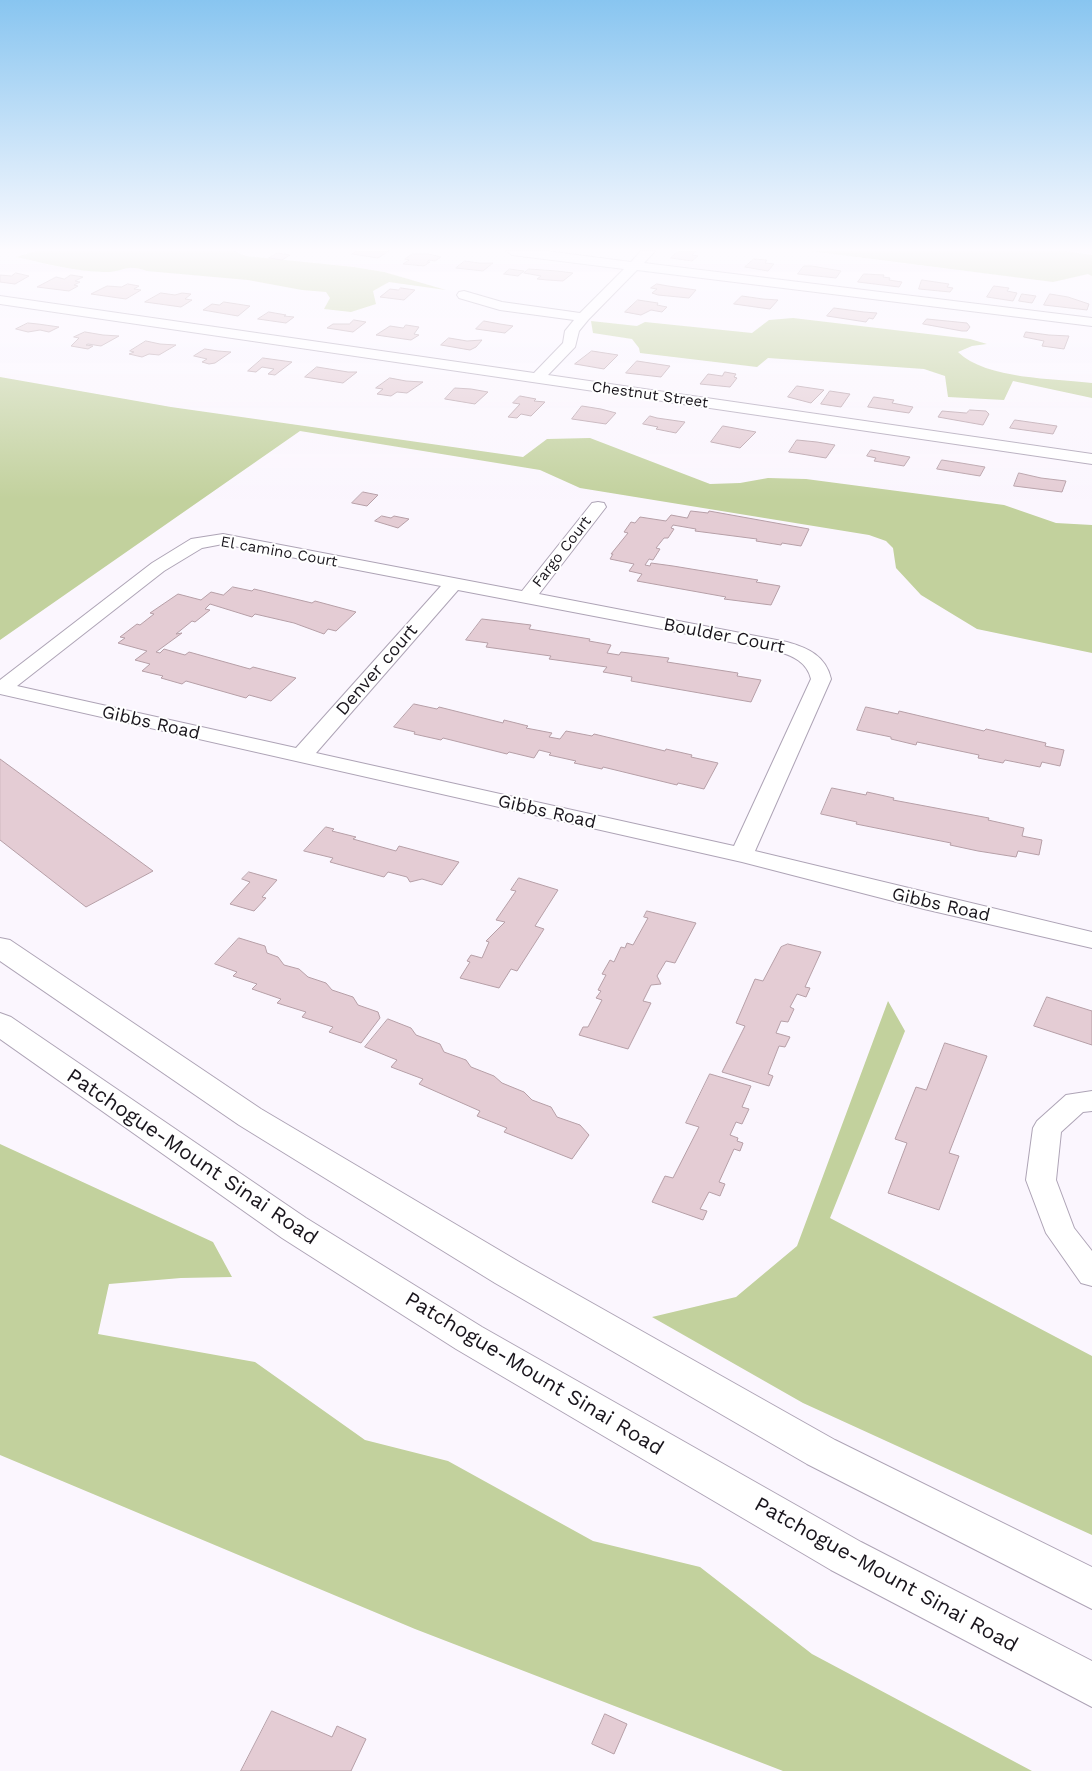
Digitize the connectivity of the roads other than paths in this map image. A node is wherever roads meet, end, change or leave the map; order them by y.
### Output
1 (229, 334) edge
2 (572, 334) edge
3 (537, 379) junction
4 (1092, 459) edge
5 (598, 507) dead end
6 (453, 584) junction
7 (526, 598) junction
8 (1, 688) edge
9 (301, 756) junction
10 (742, 855) junction
11 (1092, 940) edge
12 (0, 947) edge
13 (0, 1024) edge
14 (1092, 1101) edge
15 (1092, 1274) edge
16 (1092, 1589) edge
17 (1092, 1685) edge

1 - 3 street, Chestnut Street
2 - 3 street
3 - 4 street, Chestnut Street
5 - 7 street, Fargo Court
6 - 7 street, Boulder Court
6 - 8 street, El camino Court
6 - 9 street, Denver court
7 - 10 street, Boulder Court
8 - 9 street, Gibbs Road
9 - 10 street, Gibbs Road
10 - 11 street, Gibbs Road
12 - 16 highway
13 - 17 highway, Patchogue-Mount Sinai Road
14 - 15 street

